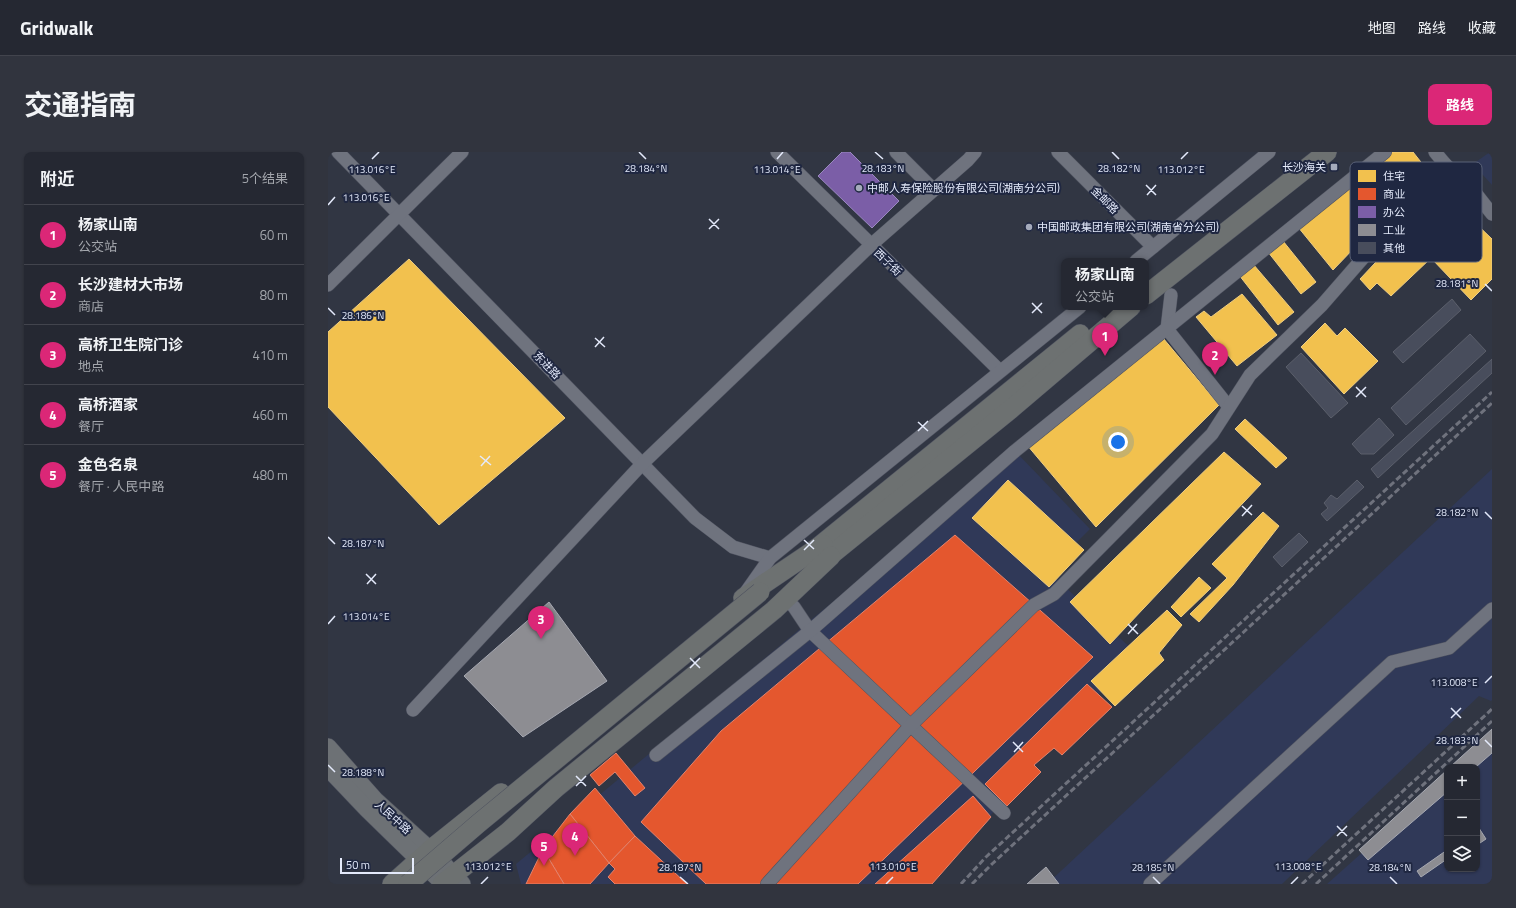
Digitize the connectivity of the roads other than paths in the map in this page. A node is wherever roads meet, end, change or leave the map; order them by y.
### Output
1 (338, 152) edge
2 (462, 152) edge
3 (777, 152) edge
4 (896, 152) edge
5 (975, 152) edge
6 (1058, 152) edge
7 (1270, 152) edge
8 (1305, 152) edge
9 (1327, 152) edge
10 (1385, 152) edge
11 (1435, 152) edge
12 (1373, 162) edge
13 (1443, 162) edge
14 (1350, 180) edge
15 (934, 190) junction
16 (1482, 202) edge
17 (399, 214) junction
18 (1492, 214) edge
19 (871, 245) junction
20 (1153, 247) junction
21 (1140, 258) edge
22 (1360, 262) edge
23 (1149, 279) edge
24 (328, 285) edge
25 (1149, 293) edge
26 (1171, 295) dead end
27 (1076, 310) edge
28 (1110, 310) edge
29 (1128, 310) edge
30 (1166, 329) junction
31 (1000, 371) junction
32 (1229, 407) junction
33 (643, 463) junction
34 (827, 550) junction
35 (770, 558) junction
36 (772, 597) junction
37 (738, 602) junction
38 (1492, 608) edge
39 (810, 631) junction
40 (413, 710) dead end
41 (911, 725) junction
42 (328, 747) edge
43 (656, 755) dead end
44 (328, 768) edge
45 (1004, 812) dead end
46 (425, 855) junction
47 (449, 882) edge
48 (392, 884) edge
49 (408, 884) edge
50 (424, 884) edge
51 (767, 884) edge
52 (1150, 884) edge

1 - 17 street, 东进路
2 - 17 street
3 - 19 street, 西子街
4 - 15 street
5 - 15 street
6 - 20 street, 金邮路
7 - 20 street
8 - 23 highway
9 - 25 highway
10 - 12 street
11 - 13 street
14 - 30 street
15 - 19 street
16 - 18 street
17 - 24 street
17 - 33 street, 东进路
19 - 31 street, 西子街
19 - 33 street
20 - 21 street
22 - 32 street
26 - 30 street
27 - 31 street
28 - 34 highway
29 - 34 highway
30 - 32 street
30 - 39 street
31 - 35 street
32 - 41 street
33 - 35 street, 东进路
33 - 40 street
34 - 36 highway
34 - 36 highway
34 - 37 highway
35 - 37 street
36 - 39 street
36 - 47 highway
36 - 49 highway, bridge
36 - 50 highway
37 - 46 highway
38 - 52 street
39 - 41 street
39 - 43 street
41 - 45 street
41 - 51 street
42 - 46 main road, 人民中路
44 - 46 main road, 人民中路
46 - 47 main road, 人民中路
46 - 48 highway

